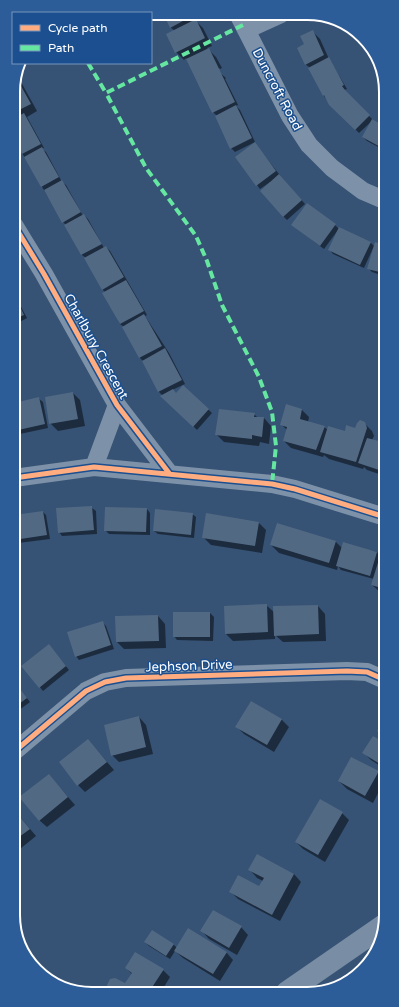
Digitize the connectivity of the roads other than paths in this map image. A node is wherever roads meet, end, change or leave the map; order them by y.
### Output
1 (241, 20) edge
2 (268, 20) edge
3 (246, 30) junction
4 (379, 198) edge
5 (20, 235) edge
6 (117, 405) junction
7 (94, 467) junction
8 (169, 473) junction
9 (20, 477) edge
10 (379, 515) edge
11 (379, 677) edge
12 (20, 747) edge
13 (378, 929) edge
14 (294, 987) edge

1 - 3 street, Duncroft Road
2 - 3 street
3 - 4 street, Duncroft Road
5 - 6 street, Charlbury Crescent
6 - 7 street, Charlbury Crescent
6 - 8 street, Charlbury Crescent
7 - 8 street
7 - 9 street
8 - 10 street
11 - 12 street, Jephson Drive
13 - 14 street

